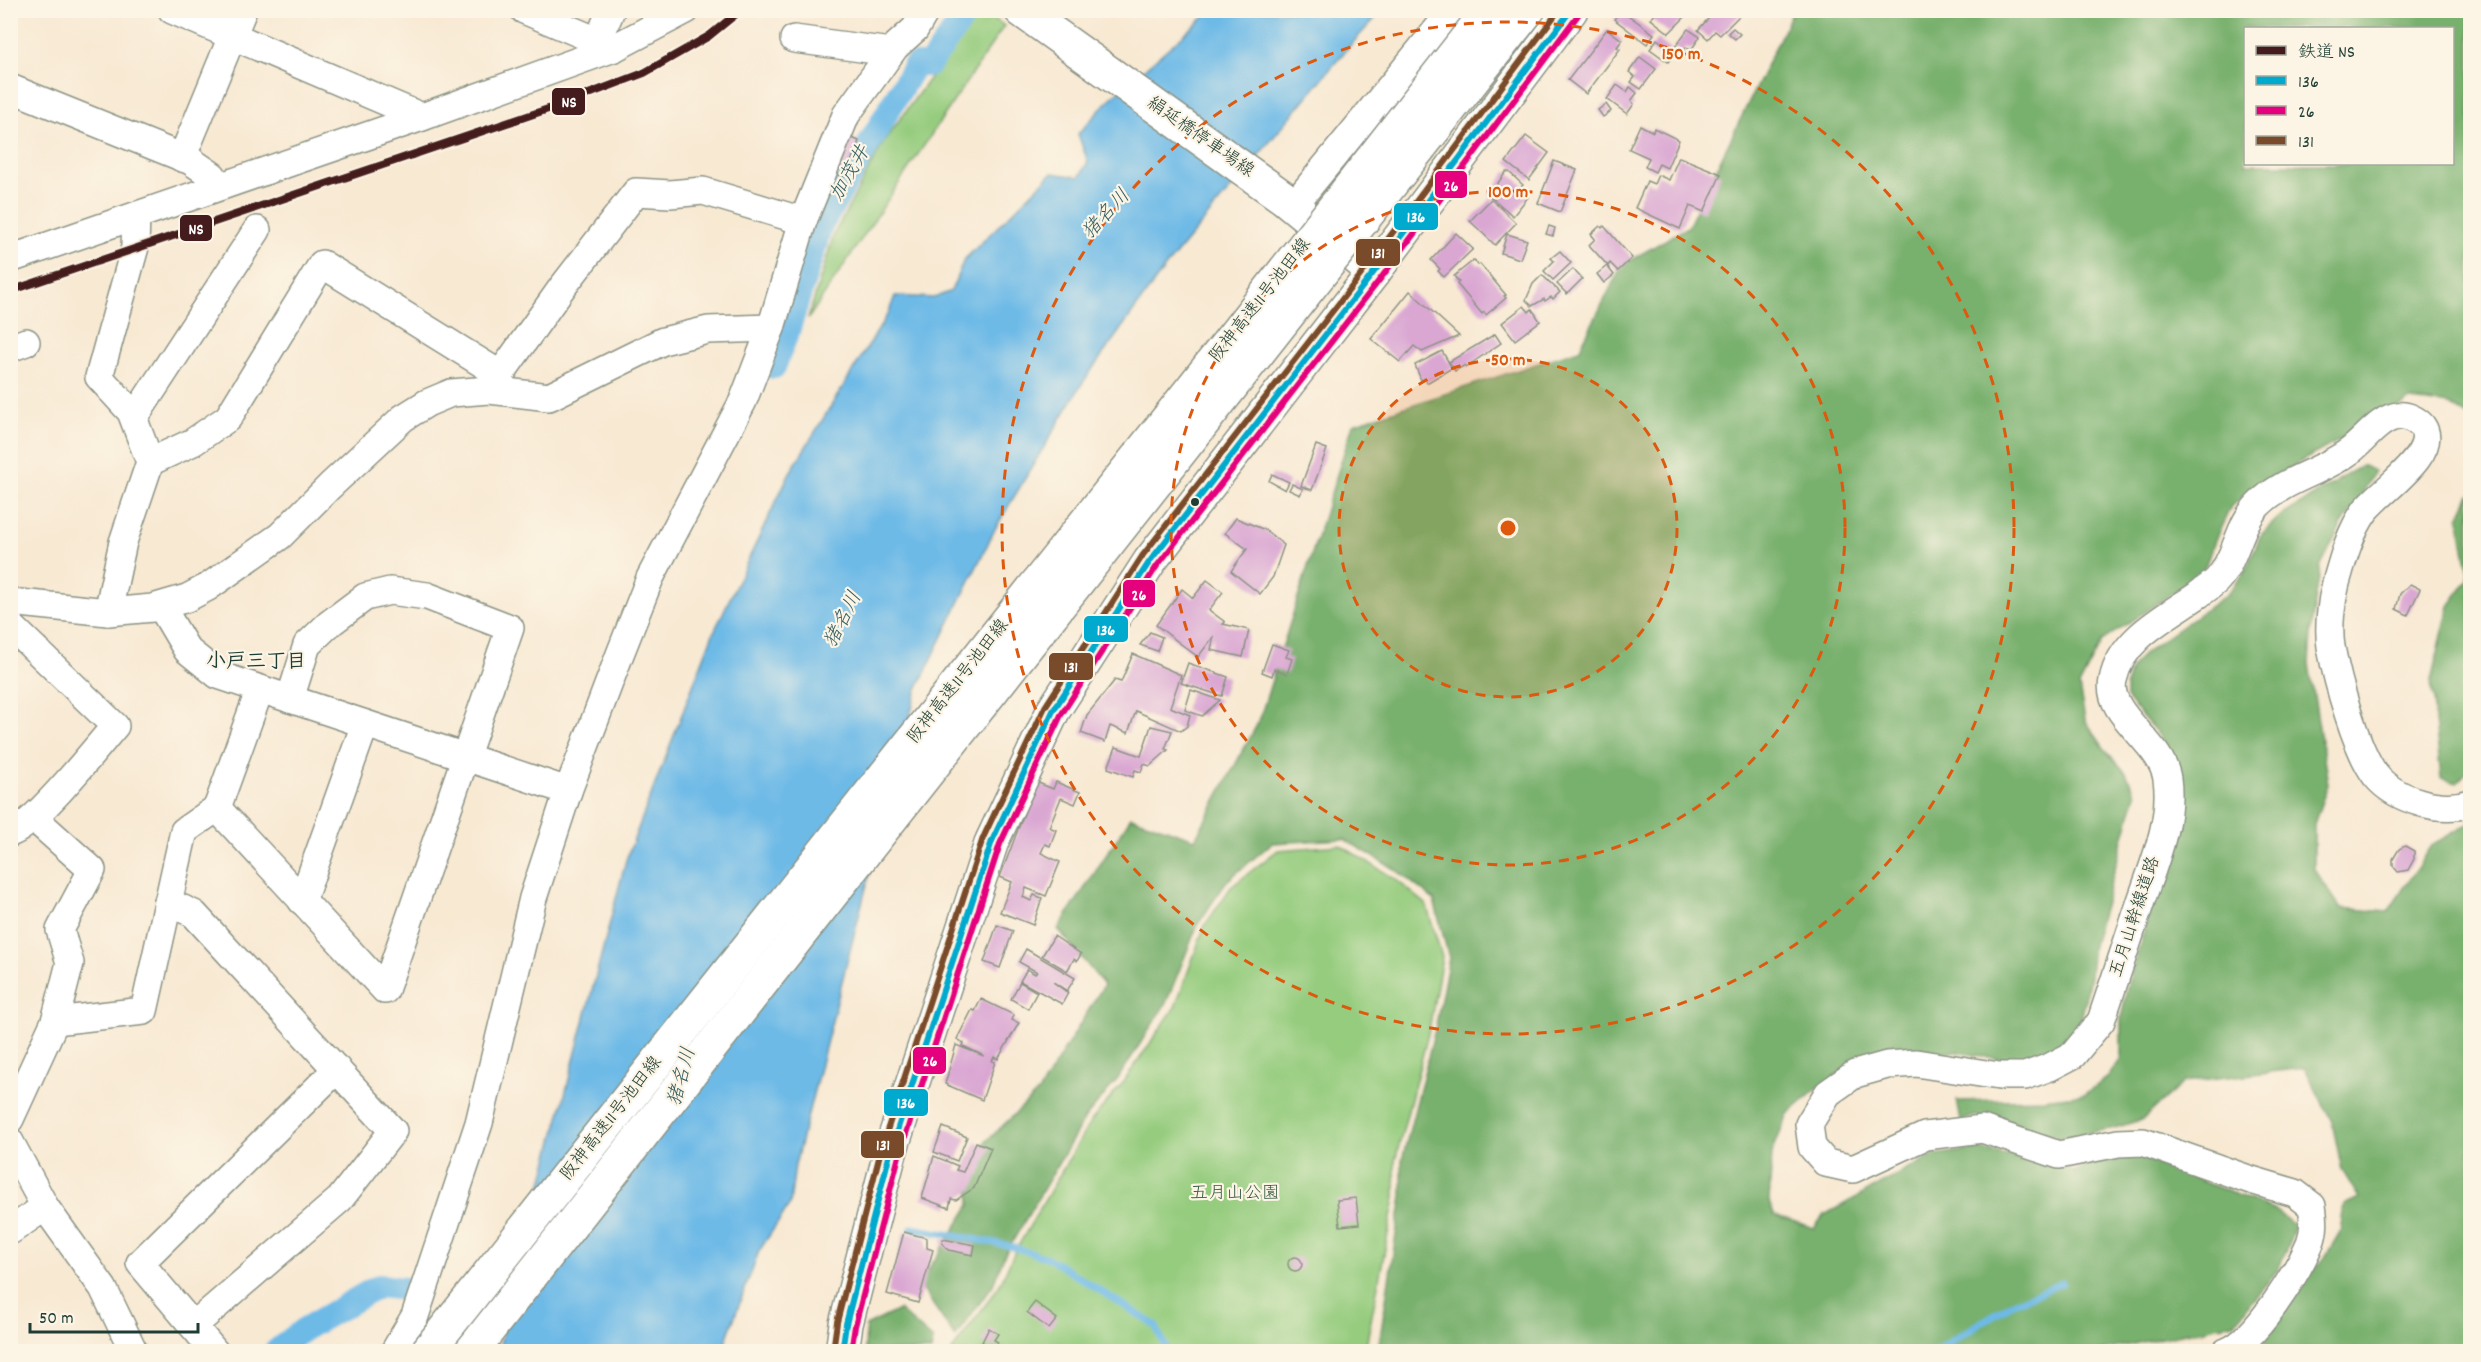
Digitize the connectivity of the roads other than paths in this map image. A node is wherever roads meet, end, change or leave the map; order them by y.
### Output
1 (172, 10) edge
2 (243, 10) edge
3 (611, 10) edge
4 (686, 10) edge
5 (926, 10) edge
6 (1453, 10) edge
7 (1489, 10) edge
8 (1528, 10) edge
9 (1570, 10) edge
10 (528, 11) edge
11 (1031, 17) edge
12 (232, 37) junction
13 (794, 39) dead end
14 (606, 45) junction
15 (891, 52) junction
16 (10, 88) edge
17 (422, 117) junction
18 (182, 158) junction
19 (217, 186) junction
20 (1293, 196) junction
21 (136, 216) junction
22 (803, 221) junction
23 (257, 230) dead end
24 (14, 252) edge
25 (1374, 272) junction
26 (771, 328) junction
27 (495, 382) junction
28 (134, 418) junction
29 (150, 462) junction
30 (10, 602) edge
31 (161, 606) junction
32 (108, 612) junction
33 (10, 625) edge
34 (260, 689) junction
35 (290, 699) junction
36 (365, 724) junction
37 (466, 757) junction
38 (568, 791) junction
39 (2470, 804) edge
40 (217, 808) junction
41 (34, 818) junction
42 (10, 833) edge
43 (302, 901) junction
44 (168, 902) junction
45 (55, 1021) junction
46 (337, 1069) junction
47 (10, 1119) edge
48 (10, 1142) edge
49 (45, 1206) junction
50 (10, 1231) edge
51 (193, 1326) junction
52 (134, 1352) edge
53 (215, 1352) edge
54 (394, 1352) edge
55 (427, 1352) edge
56 (471, 1352) edge
57 (842, 1352) edge
58 (2226, 1352) edge

1 - 12 street
2 - 12 street
3 - 14 street
4 - 14 street
5 - 15 street
6 - 20 street
7 - 55 main road, 阪神高速11号池田線, bridge
8 - 56 main road, 阪神高速11号池田線, bridge
9 - 25 main road
10 - 14 street
11 - 20 main road, 絹延橋停車場線
12 - 17 street
12 - 18 street
13 - 15 street
14 - 17 street
15 - 22 street
16 - 18 street
17 - 19 street
18 - 19 street
19 - 21 street
20 - 25 main road, 絹延橋停車場線
21 - 24 street
21 - 28 street
22 - 26 street
22 - 27 street
23 - 28 street
25 - 57 main road
26 - 27 street
26 - 38 street
27 - 29 street
27 - 31 street
28 - 29 street
29 - 32 street
30 - 32 street
31 - 32 street
31 - 34 street
33 - 41 street
34 - 35 street
34 - 40 street
35 - 36 street
35 - 37 street
36 - 37 street
36 - 43 street
37 - 38 street
37 - 43 street
38 - 54 street
39 - 58 street, 五月山幹線道路
40 - 43 street
40 - 44 street
41 - 42 street
41 - 45 street
44 - 45 street
44 - 46 street
45 - 47 street
46 - 51 street
46 - 51 street
48 - 49 street
49 - 50 street
49 - 52 street
51 - 53 street

